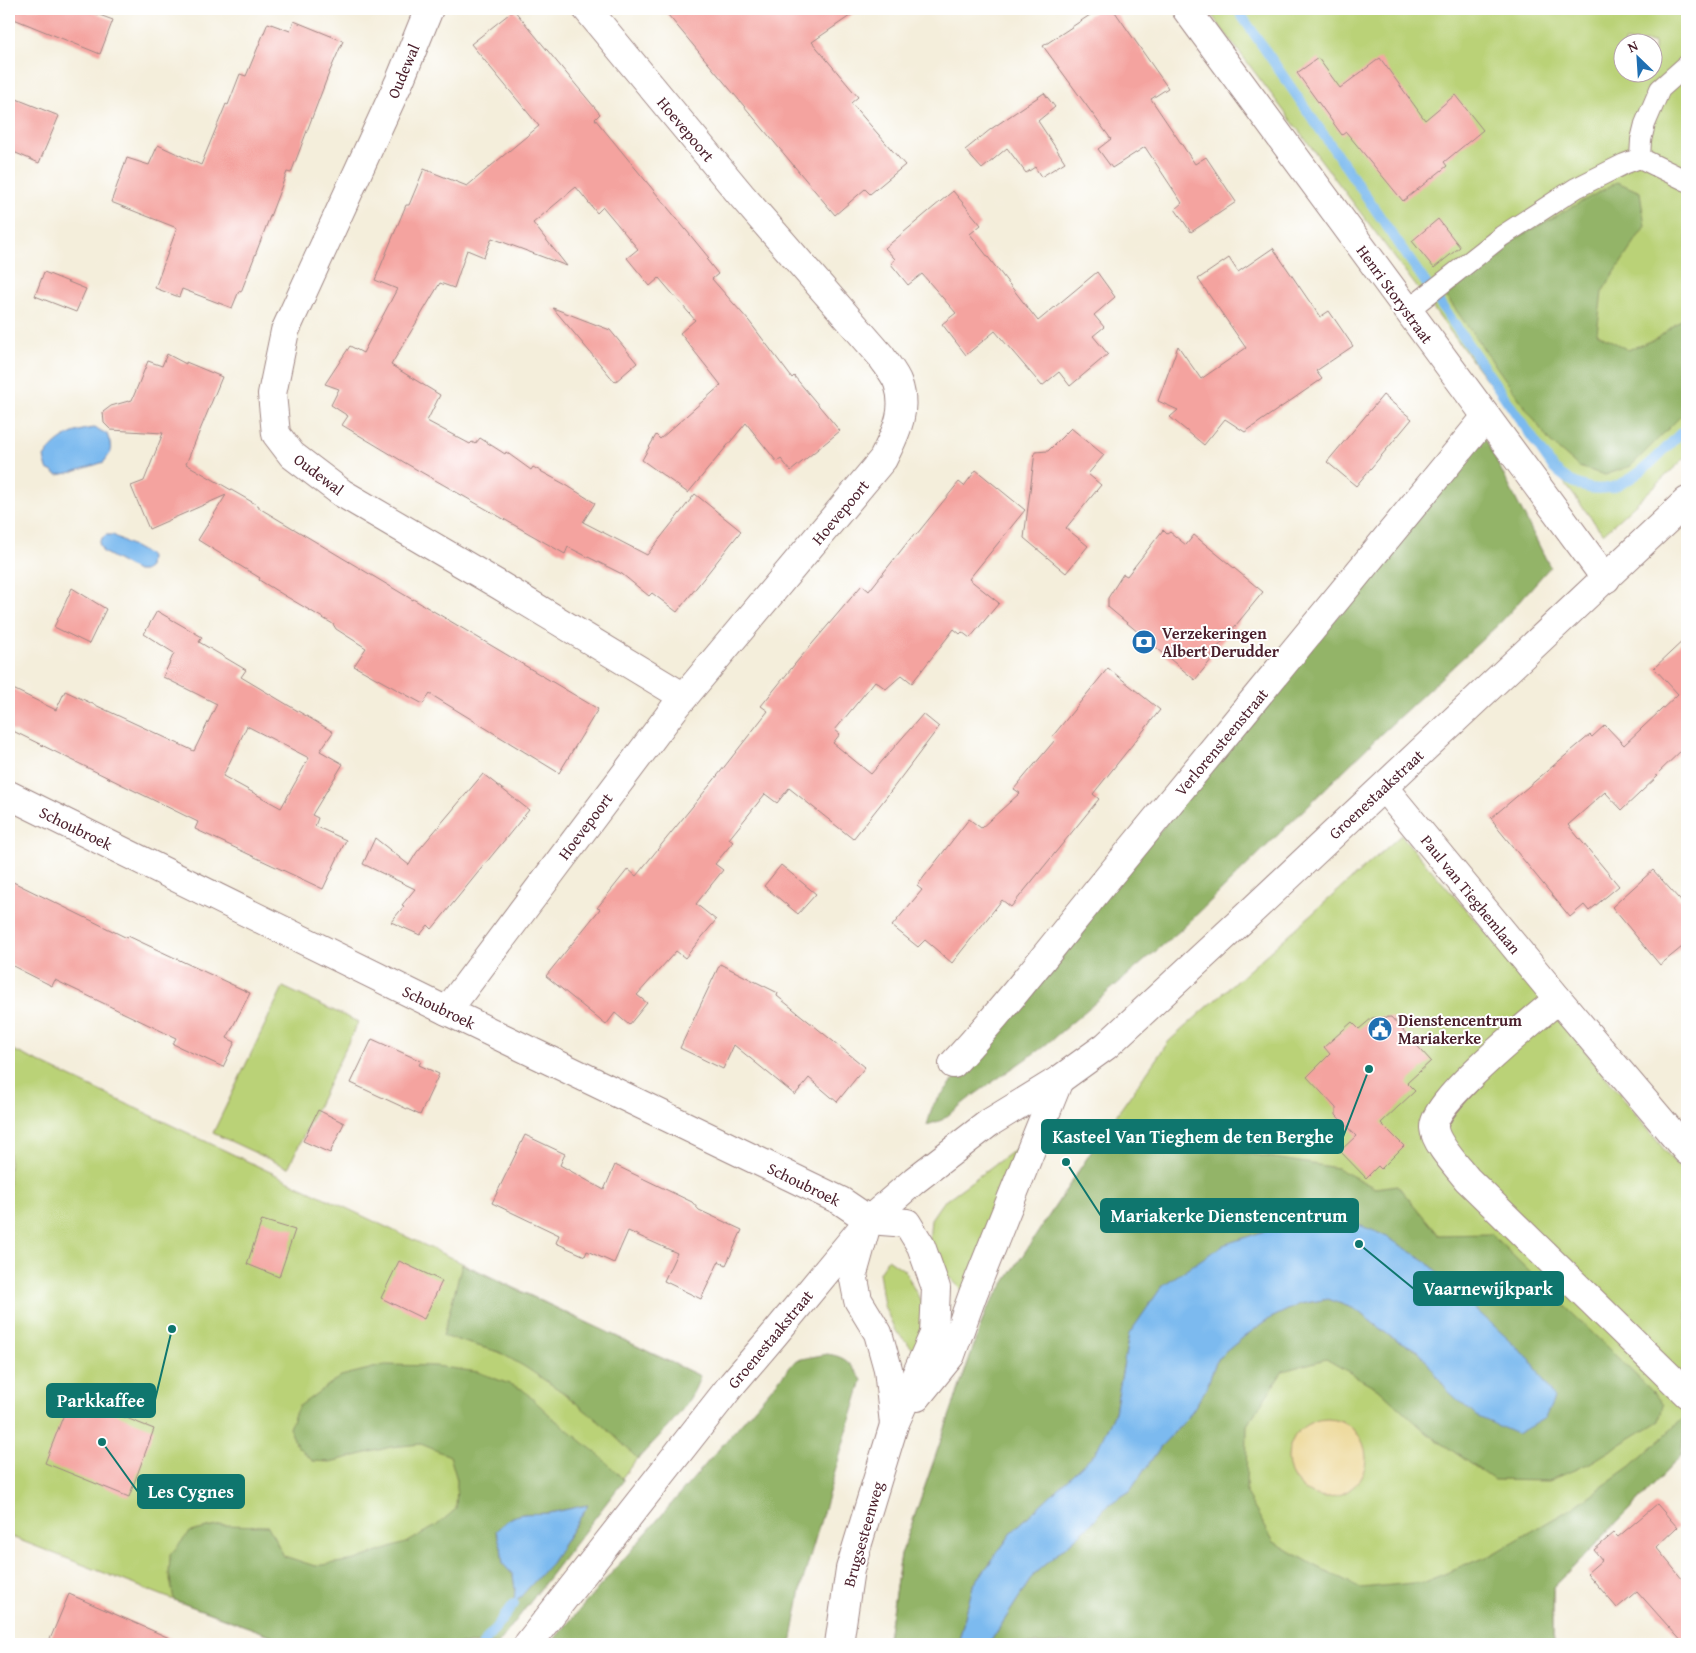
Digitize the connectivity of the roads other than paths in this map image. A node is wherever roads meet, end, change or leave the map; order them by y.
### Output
1 (429, 9) edge
2 (587, 9) edge
3 (1186, 9) edge
4 (1687, 65) edge
5 (1640, 158) junction
6 (1687, 181) edge
7 (1414, 306) junction
8 (1486, 417) junction
9 (1687, 501) edge
10 (1606, 579) junction
11 (684, 697) junction
12 (1384, 788) junction
13 (9, 795) edge
14 (1558, 999) junction
15 (446, 1010) junction
16 (953, 1064) dead end
17 (1059, 1080) junction
18 (1687, 1150) edge
19 (868, 1220) junction
20 (1687, 1394) edge
21 (894, 1425) junction
22 (528, 1644) edge
23 (839, 1644) edge

1 - 11 street, Oudewal
2 - 11 street, Hoevepoort
3 - 7 street, Henri Storystraat
4 - 5 lane
5 - 6 lane
5 - 7 lane
7 - 8 street, Henri Storystraat
8 - 10 street, Henri Storystraat
8 - 16 street, Verlorensteenstraat
9 - 10 street, Groenestaakstraat
10 - 12 street, Groenestaakstraat
11 - 15 street, Hoevepoort
12 - 14 street, Paul van Tieghemlaan
12 - 17 street, Groenestaakstraat
13 - 15 street, Schoubroek
14 - 18 street, Paul van Tieghemlaan
14 - 20 street
15 - 19 street, Schoubroek
17 - 19 street, Groenestaakstraat
17 - 21 street
19 - 21 street
19 - 21 street, Brugsesteenweg
19 - 22 street, Groenestaakstraat
21 - 23 street, Brugsesteenweg

